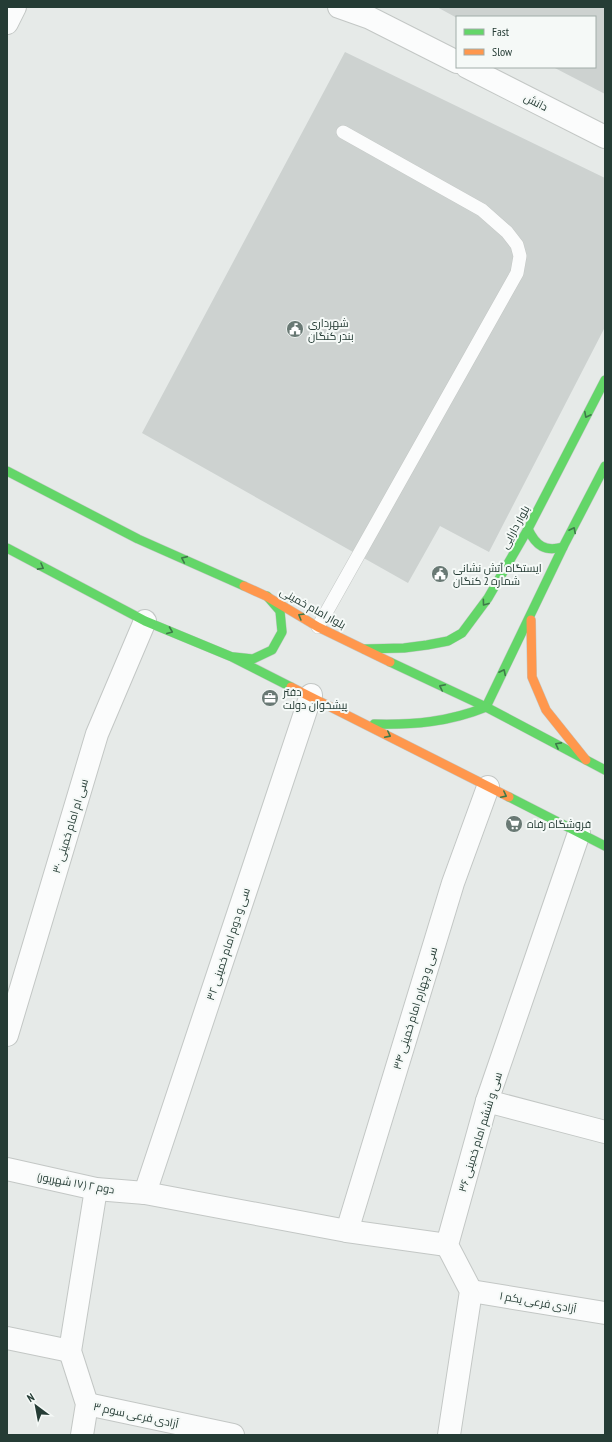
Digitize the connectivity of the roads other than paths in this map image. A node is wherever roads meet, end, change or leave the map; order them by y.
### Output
1 (15, 7) edge
2 (340, 7) edge
3 (7, 23) edge
4 (456, 61) edge
5 (469, 68) edge
6 (343, 132) dead end
7 (605, 137) edge
8 (605, 380) edge
9 (605, 466) edge
10 (7, 471) edge
11 (528, 529) junction
12 (563, 547) junction
13 (7, 548) edge
14 (266, 596) junction
15 (531, 616) junction
16 (145, 621) junction
17 (318, 627) junction
18 (364, 649) junction
19 (232, 657) junction
20 (311, 695) junction
21 (486, 707) junction
22 (365, 723) junction
23 (586, 760) junction
24 (605, 770) edge
25 (488, 787) junction
26 (579, 833) junction
27 (605, 846) edge
28 (7, 1035) edge
29 (487, 1101) junction
30 (605, 1132) edge
31 (7, 1169) edge
32 (96, 1189) junction
33 (145, 1193) junction
34 (347, 1231) junction
35 (447, 1245) junction
36 (471, 1291) junction
37 (605, 1313) edge
38 (7, 1338) edge
39 (70, 1351) junction
40 (87, 1404) junction
41 (82, 1435) edge
42 (233, 1435) edge
43 (449, 1435) edge

1 - 3 street
2 - 4 street
5 - 7 street, دانش
6 - 17 lane
8 -> 11 main road, بلوار دارایی
12 -> 9 main road
14 -> 10 main road, بلوار امام خمینی
11 - 12 main road
11 -> 18 main road, بلوار دارایی
12 - 15 main road
13 -> 16 main road
17 -> 14 main road, بلوار امام خمینی
14 - 19 main road
21 -> 15 main road
15 - 23 main road
16 -> 19 main road
16 - 28 street, سی ام امام خمینی ۳۰
17 - 18 main road, بلوار امام خمینی
21 -> 18 main road, بلوار امام خمینی
19 - 20 main road
20 - 22 main road
20 - 33 street, سی و دوم امام خمینی ۳۲
21 - 22 main road
23 -> 21 main road, بلوار امام خمینی
22 -> 25 main road
23 - 24 main road, بلوار امام خمینی
25 -> 26 main road
25 - 34 street, سی و چهارم امام خمینی ۳۴
26 - 27 main road
26 - 29 street, سی و ششم امام خمینی ۳۶
29 - 30 street
29 - 35 street, سی و ششم امام خمینی ۳۶
31 - 32 street, دوم ۲ (۱۷ شهریور)
32 - 33 street, دوم ۲ (۱۷ شهریور)
32 - 39 street
33 - 34 street, دوم ۲ (۱۷ شهریور)
34 - 35 street, دوم ۲ (۱۷ شهریور)
35 - 36 street
36 - 37 street, آزادی فرعی یکم ۱
36 - 43 street
38 - 39 street
39 - 40 street
40 - 41 street
40 - 42 street, آزادی فرعی سوم ۳

